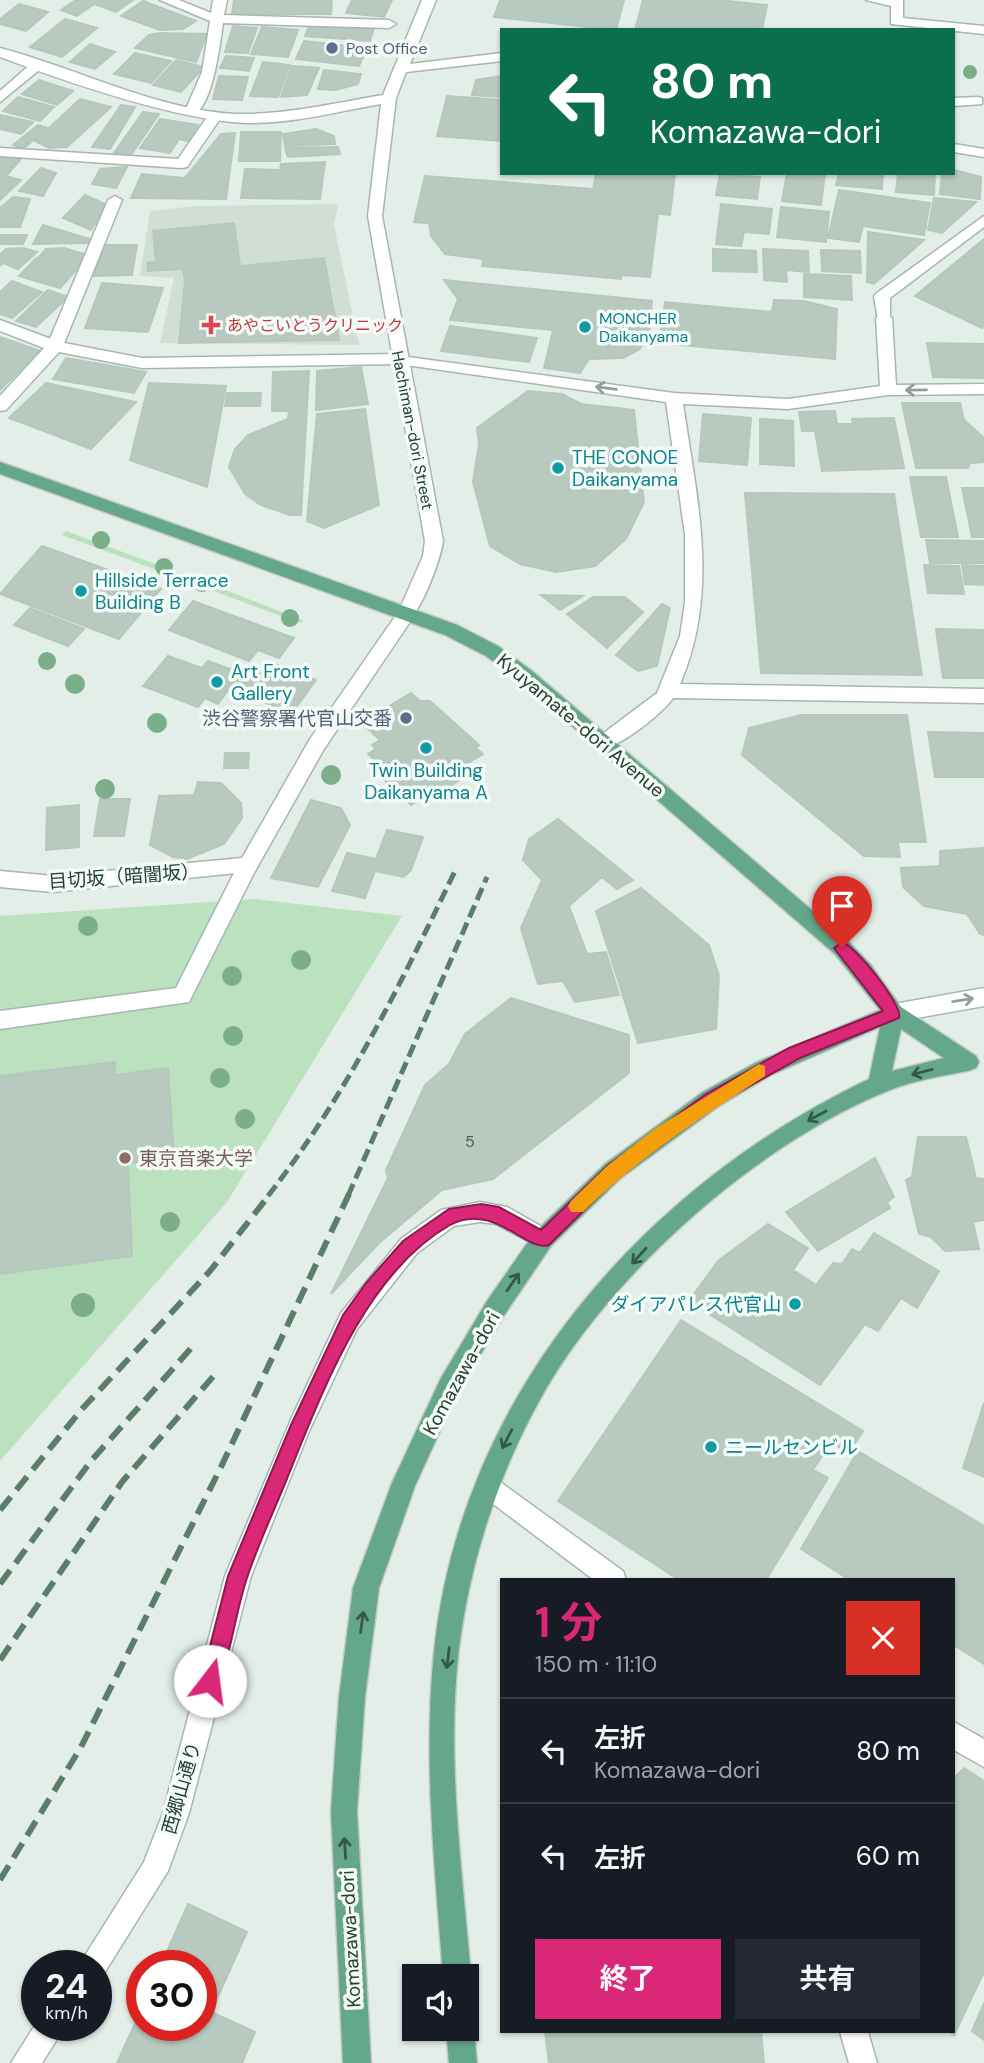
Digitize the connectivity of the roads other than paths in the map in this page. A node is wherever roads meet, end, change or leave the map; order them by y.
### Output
1 (167, 0) edge
2 (220, 0) edge
3 (429, 0) edge
4 (873, 0) edge
5 (216, 19) junction
6 (388, 24) dead end
7 (914, 26) edge
8 (949, 28) edge
9 (955, 28) edge
10 (984, 30) edge
11 (0, 52) edge
12 (500, 57) edge
13 (37, 66) junction
14 (400, 69) junction
15 (0, 98) edge
16 (389, 98) junction
17 (977, 101) dead end
18 (955, 102) edge
19 (192, 111) junction
20 (215, 116) junction
21 (955, 148) edge
22 (0, 152) edge
23 (984, 153) edge
24 (115, 200) dead end
25 (984, 220) edge
26 (0, 325) edge
27 (55, 346) junction
28 (399, 359) junction
29 (984, 389) edge
30 (888, 390) junction
31 (674, 398) junction
32 (0, 406) edge
33 (0, 468) edge
34 (407, 613) junction
35 (669, 691) junction
36 (984, 696) edge
37 (604, 743) junction
38 (248, 865) junction
39 (0, 879) edge
40 (984, 997) edge
41 (894, 1013) junction
42 (0, 1020) edge
43 (976, 1060) edge
44 (878, 1085) junction
45 (543, 1240) junction
46 (488, 1486) junction
47 (611, 1578) edge
48 (955, 1736) edge
49 (984, 1754) edge
50 (103, 1950) edge
51 (456, 1964) edge
52 (854, 2033) edge
53 (41, 2041) edge
54 (461, 2041) edge
55 (25, 2063) edge
56 (357, 2063) edge
57 (463, 2063) edge
58 (863, 2063) edge

1 - 5 street
2 - 5 street
3 - 14 street, Hachiman-dori Street
4 - 7 street
5 - 6 street
5 - 19 street
7 - 8 street
9 - 10 street
11 - 13 street
12 - 14 street
13 - 15 street
13 - 19 street
14 - 16 street, Hachiman-dori Street
16 - 20 street
16 - 28 street, Hachiman-dori Street
17 - 18 street
19 - 20 street
20 - 22 street
21 - 23 street
24 - 27 street
25 - 30 street
26 - 27 street
27 - 28 street
27 - 32 street
31 -> 28 street
28 - 34 street, Hachiman-dori Street
29 -> 30 street
30 - 31 street
31 - 35 street
33 - 34 main road, Kyuyamate-dori Avenue
34 - 37 main road, Kyuyamate-dori Avenue
34 - 38 street, Hachiman-dori Street
35 - 36 street
35 - 37 street
37 - 41 main road, Kyuyamate-dori Avenue
38 - 39 street, 目切坂（暗闇坂）
38 - 42 street, Hachiman-dori Street
41 -> 40 street, Komazawa-dori
41 - 43 main road, Kyuyamate-dori Avenue
41 - 44 main road
41 - 45 main road, Komazawa-dori
43 -> 44 main road
44 -> 46 main road
45 - 50 street, 西郷山通り
56 -> 45 main road, Komazawa-dori
46 - 47 street
46 -> 51 main road
48 - 49 street
52 - 58 street
53 - 55 street
54 - 57 main road

